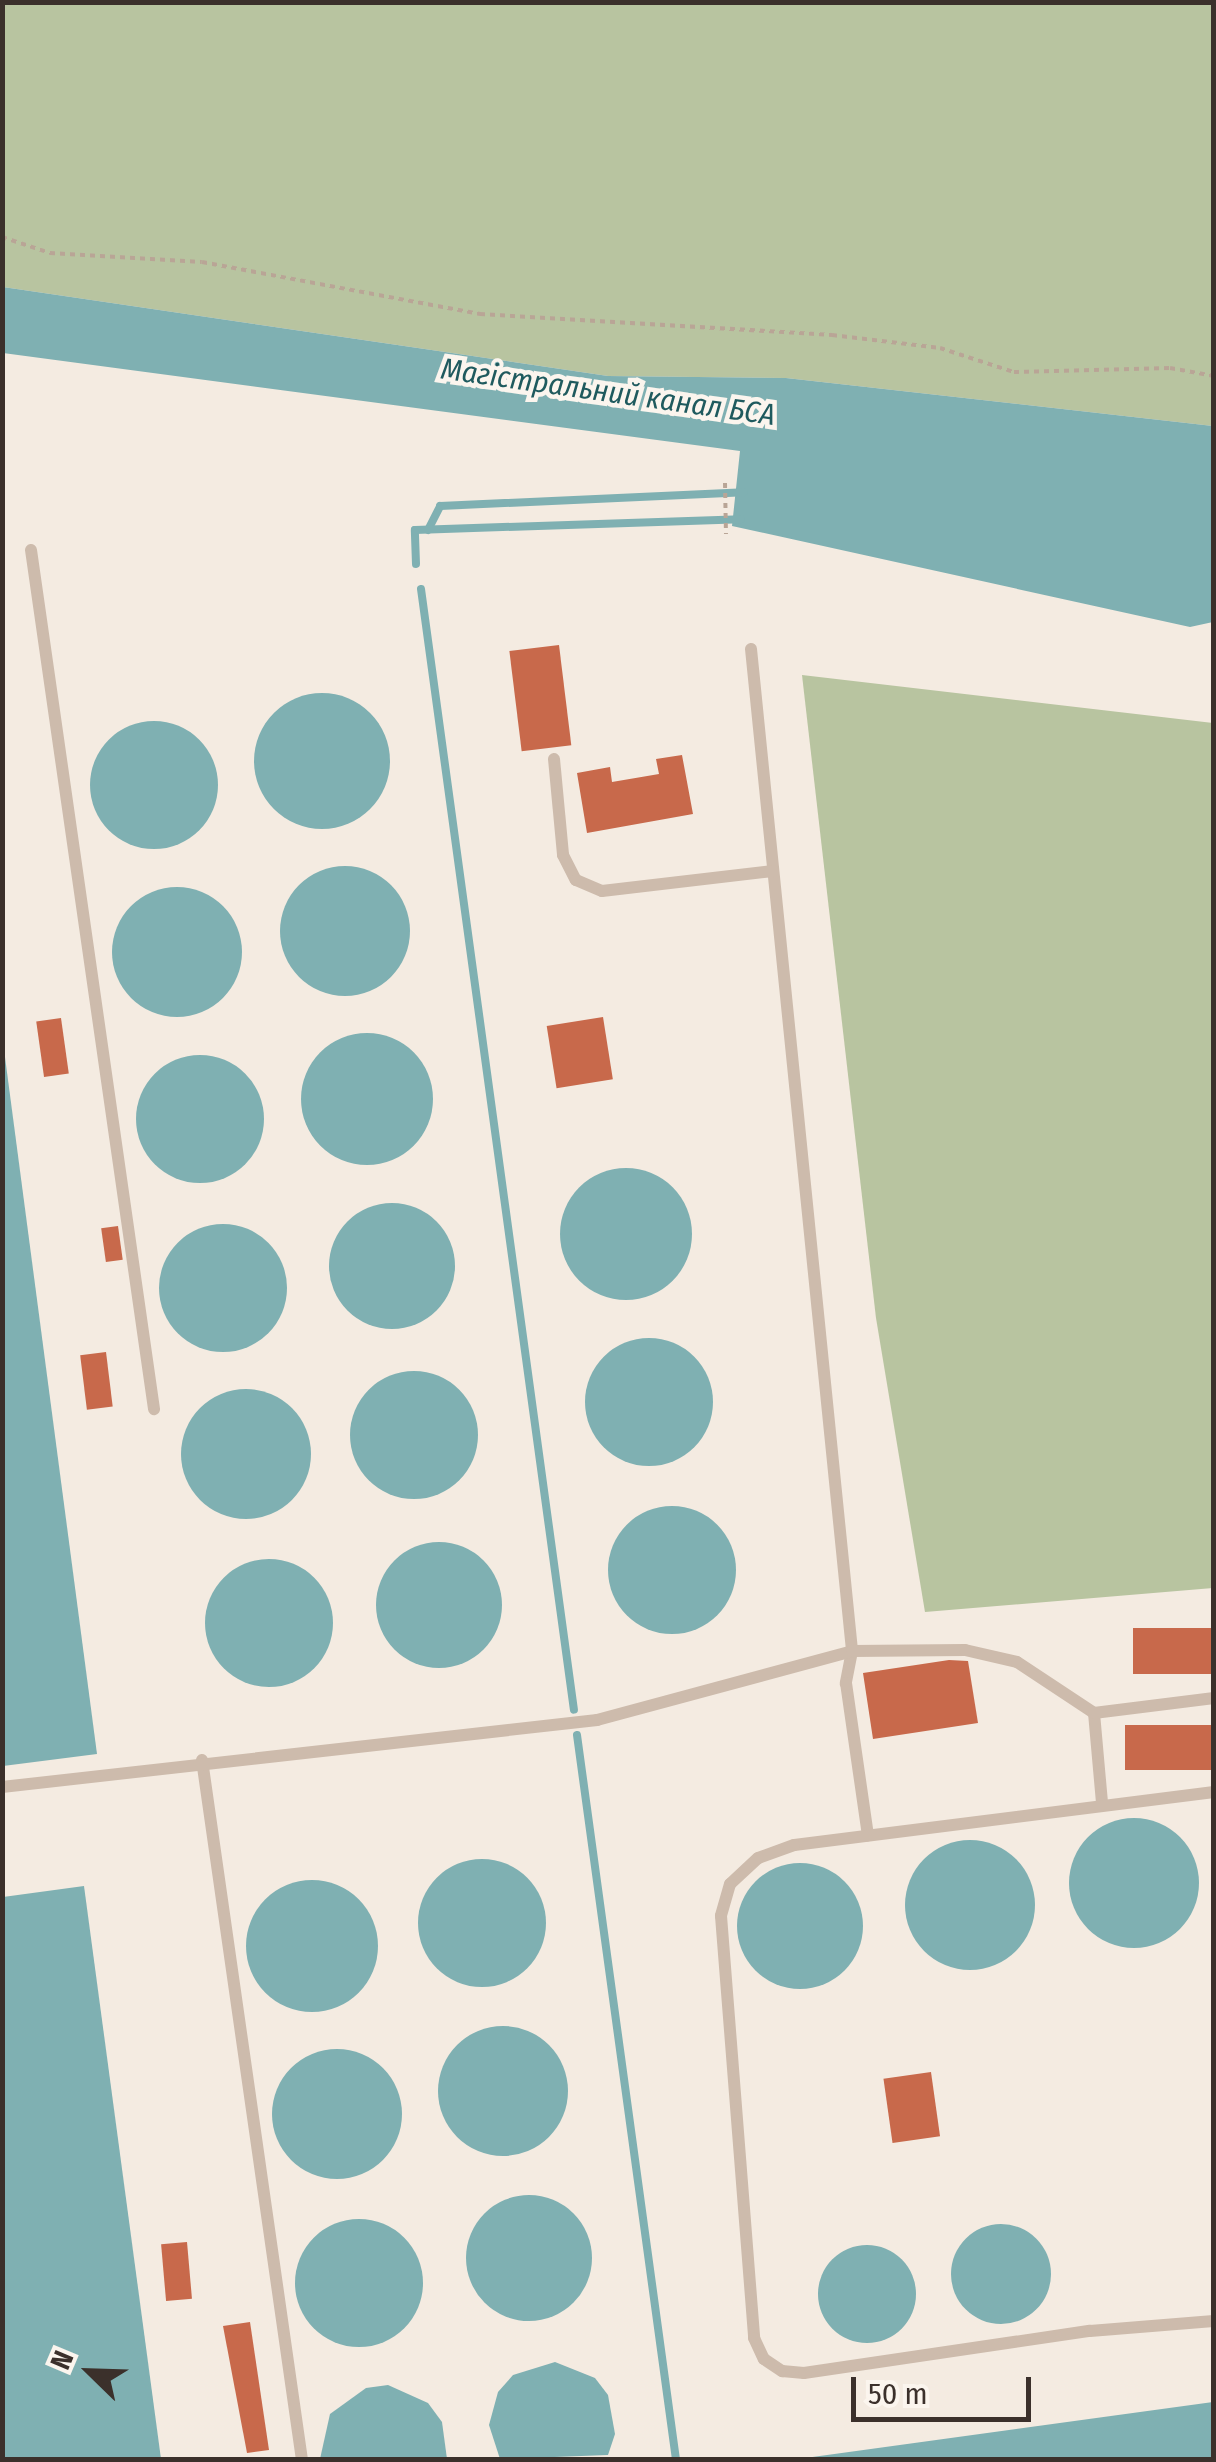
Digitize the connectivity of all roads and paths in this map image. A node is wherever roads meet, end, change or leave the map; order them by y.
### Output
1 (2, 237) edge
2 (1214, 376) edge
3 (725, 483) dead end
4 (726, 534) dead end
5 (31, 550) dead end
6 (750, 648) dead end
7 (554, 760) dead end
8 (773, 871) junction
9 (154, 1409) dead end
10 (852, 1650) junction
11 (1214, 1698) edge
12 (1094, 1713) junction
13 (202, 1760) junction
14 (2, 1786) edge
15 (1214, 1792) edge
16 (1102, 1802) junction
17 (868, 1835) junction
18 (1214, 2320) edge
19 (302, 2460) edge

1 - 2 path
3 - 4 path
5 - 9 lane
6 - 8 lane
7 - 8 lane
8 - 10 lane
10 - 12 lane
10 - 13 lane
10 - 17 lane
11 - 12 lane
12 - 16 lane
13 - 14 lane
13 - 19 lane
15 - 16 lane
16 - 17 lane
17 - 18 lane

